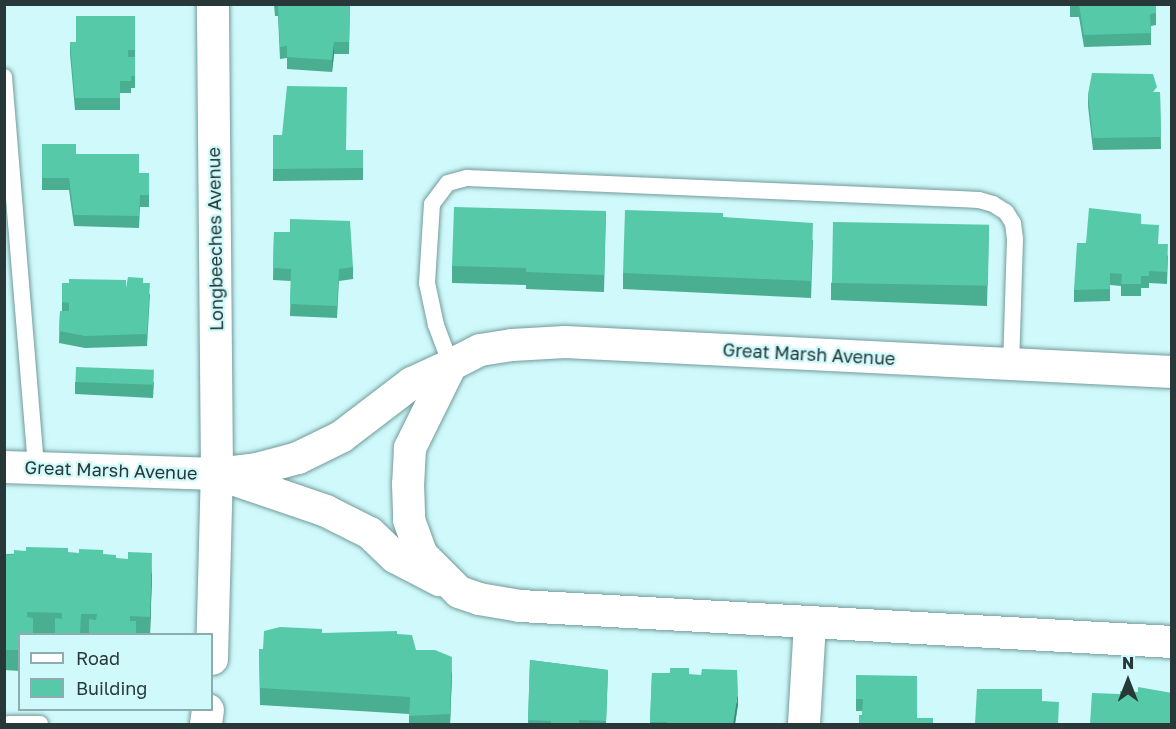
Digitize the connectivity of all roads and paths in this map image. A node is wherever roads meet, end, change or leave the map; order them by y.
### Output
1 (213, 4) edge
2 (4, 77) edge
3 (1011, 364) junction
4 (451, 365) junction
5 (1172, 372) edge
6 (4, 467) edge
7 (36, 468) junction
8 (217, 474) junction
9 (459, 592) junction
10 (810, 623) junction
11 (213, 633) edge
12 (1172, 642) edge
13 (9, 724) edge
14 (40, 724) edge
15 (804, 724) edge

1 - 8 street, Longbeeches Avenue
2 - 7 lane
3 - 4 street, Great Marsh Avenue
3 - 4 lane
3 - 5 street, Great Marsh Avenue
4 - 8 street, Great Marsh Avenue
4 - 9 street
6 - 7 street, Great Marsh Avenue
7 - 8 street, Great Marsh Avenue
8 - 9 street, Great Marsh Avenue
8 - 11 street, Longbeeches Avenue
9 - 10 street, Great Marsh Avenue
10 - 12 street, Great Marsh Avenue
10 - 15 street
13 - 14 lane

